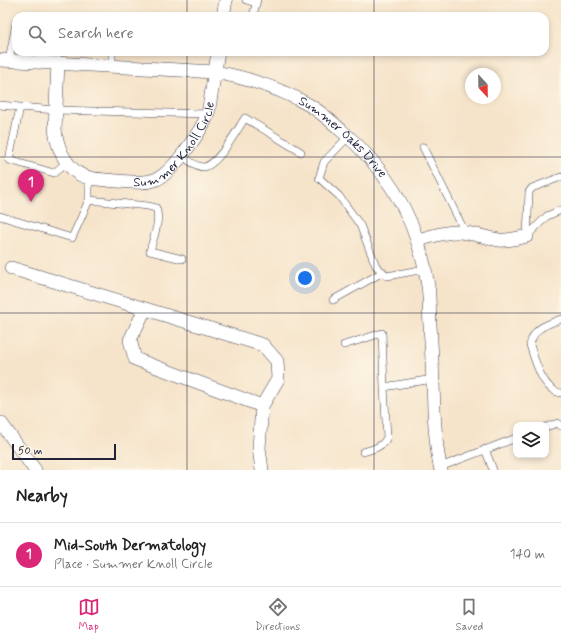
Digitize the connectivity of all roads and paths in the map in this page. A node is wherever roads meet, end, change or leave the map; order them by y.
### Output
1 (226, 0) edge
2 (246, 0) edge
3 (257, 1) edge
4 (224, 12) edge
5 (254, 12) edge
6 (12, 35) edge
7 (112, 56) edge
8 (217, 56) edge
9 (4, 60) edge
10 (58, 63) junction
11 (112, 66) junction
12 (215, 72) junction
13 (0, 105) edge
14 (20, 107) junction
15 (55, 110) junction
16 (208, 114) junction
17 (349, 136) junction
18 (422, 148) dead end
19 (301, 152) dead end
20 (181, 155) junction
21 (67, 162) junction
22 (561, 177) edge
23 (89, 178) junction
24 (89, 200) junction
25 (561, 210) edge
26 (0, 216) edge
27 (465, 232) junction
28 (526, 236) junction
29 (417, 240) junction
30 (182, 259) dead end
31 (11, 268) dead end
32 (425, 269) junction
33 (383, 272) junction
34 (333, 300) dead end
35 (145, 309) junction
36 (561, 319) edge
37 (344, 346) dead end
38 (432, 379) junction
39 (384, 386) junction
40 (561, 393) edge
41 (262, 406) junction
42 (1, 423) dead end
43 (549, 426) edge
44 (561, 426) edge
45 (513, 439) edge
46 (485, 449) junction
47 (362, 452) dead end
48 (441, 468) edge
49 (35, 470) edge
50 (262, 470) edge
51 (493, 470) edge

1 - 4 street
2 - 3 lane
3 - 5 lane
6 - 9 lane
7 - 11 lane
8 - 12 street, Summer Knoll Circle
9 - 10 street, Summer Oaks Drive
10 - 11 street, Summer Oaks Drive
10 - 15 street, Summer Knoll Circle
11 - 12 street, Summer Oaks Drive
12 - 16 street, Summer Knoll Circle
12 - 17 street, Summer Oaks Drive
13 - 14 lane
14 - 15 lane
14 - 21 lane
15 - 16 lane
15 - 21 street, Summer Knoll Circle
16 - 20 street, Summer Knoll Circle
17 - 29 street, Summer Oaks Drive
17 - 33 lane
18 - 27 lane
19 - 20 lane
20 - 23 street, Summer Knoll Circle
21 - 23 street, Summer Knoll Circle
22 - 28 lane
23 - 24 lane
24 - 26 lane
24 - 30 lane
25 - 28 lane
27 - 28 street
27 - 29 street
29 - 32 street, Summer Oaks Drive
31 - 35 street
32 - 33 lane
32 - 38 street, Summer Oaks Drive
33 - 34 lane
35 - 41 street
35 - 41 street
36 - 40 lane
37 - 39 lane
38 - 39 lane
38 - 48 street, Summer Oaks Drive
39 - 47 lane
41 - 50 street
42 - 49 street
43 - 44 lane
45 - 46 lane
46 - 48 lane
46 - 51 lane

